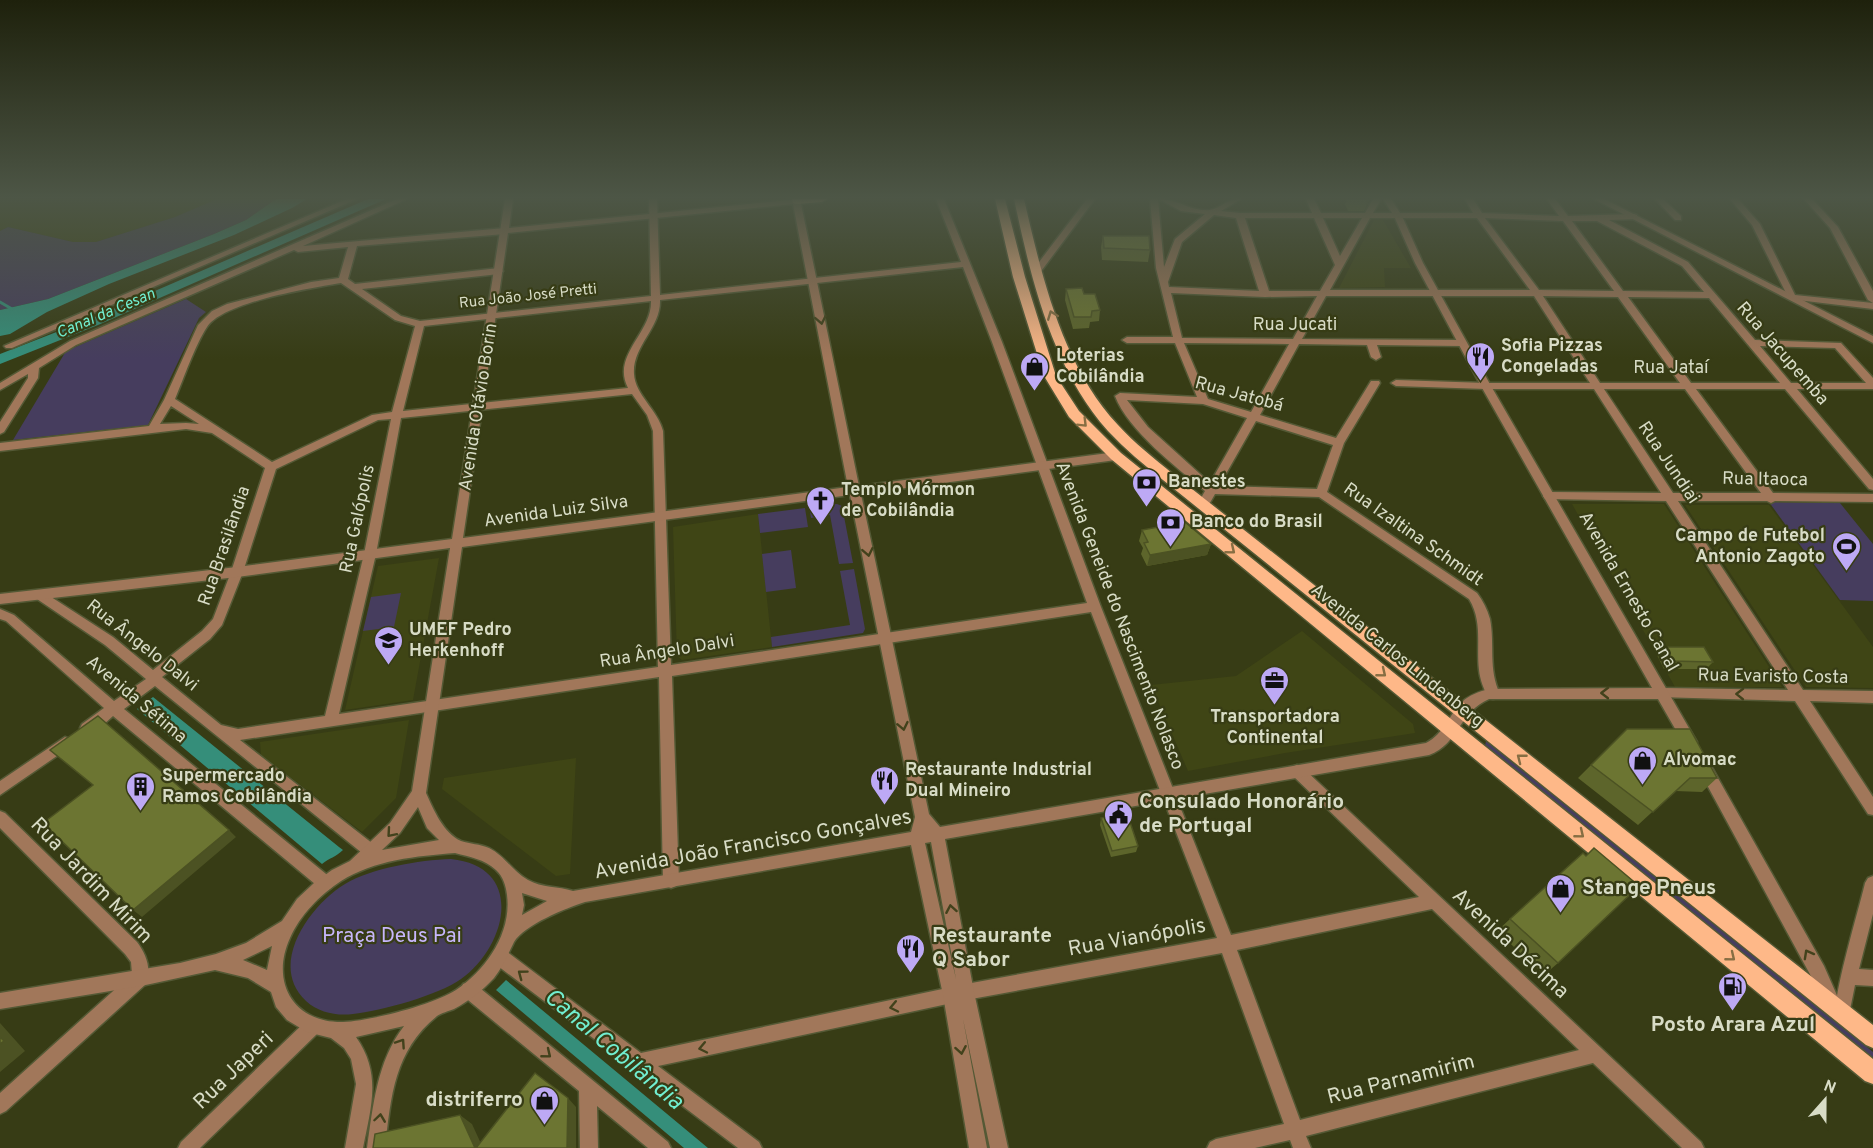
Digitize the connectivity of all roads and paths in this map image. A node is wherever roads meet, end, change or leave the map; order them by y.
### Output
1 (227, 253) edge
2 (280, 253) edge
3 (351, 253) edge
4 (502, 253) edge
5 (655, 253) edge
6 (808, 253) edge
7 (961, 253) edge
8 (1013, 253) edge
9 (1031, 253) edge
10 (1051, 253) edge
11 (1159, 253) edge
12 (1175, 253) edge
13 (1252, 253) edge
14 (1334, 253) edge
15 (1348, 253) edge
16 (1414, 253) edge
17 (1507, 253) edge
18 (1589, 253) edge
19 (1664, 253) edge
20 (1705, 253) edge
21 (1770, 253) edge
22 (1847, 253) edge
23 (965, 264) junction
24 (1340, 266) junction
25 (499, 270) junction
26 (1036, 272) junction
27 (343, 280) junction
28 (814, 281) junction
29 (1166, 286) junction
30 (355, 287) junction
31 (1325, 292) junction
32 (1436, 292) junction
33 (1266, 294) junction
34 (1537, 294) junction
35 (1619, 294) junction
36 (1710, 295) junction
37 (1792, 297) junction
38 (656, 298) junction
39 (1873, 300) edge
40 (1873, 306) edge
41 (493, 316) junction
42 (420, 324) junction
43 (1127, 340) dead end
44 (1178, 340) junction
45 (1873, 340) edge
46 (1296, 342) junction
47 (1371, 342) junction
48 (1462, 343) junction
49 (1751, 343) junction
50 (9, 346) dead end
51 (1376, 357) dead end
52 (34, 366) junction
53 (1375, 383) dead end
54 (1396, 383) dead end
55 (1595, 385) junction
56 (1689, 385) junction
57 (1787, 385) junction
58 (1873, 385) edge
59 (1486, 386) junction
60 (0, 387) edge
61 (633, 391) junction
62 (169, 400) junction
63 (1203, 401) junction
64 (479, 406) junction
65 (397, 414) junction
66 (1254, 416) junction
67 (152, 429) junction
68 (0, 430) edge
69 (213, 430) junction
70 (1339, 442) junction
71 (0, 447) edge
72 (1116, 456) junction
73 (1041, 466) junction
74 (271, 467) junction
75 (1873, 486) edge
76 (855, 490) junction
77 (1211, 490) junction
78 (1321, 493) junction
79 (1549, 496) junction
80 (1667, 496) junction
81 (1873, 498) edge
82 (1771, 499) junction
83 (1203, 505) junction
84 (661, 515) junction
85 (458, 543) junction
86 (370, 554) junction
87 (237, 572) junction
88 (40, 596) junction
89 (0, 599) edge
90 (1095, 607) junction
91 (0, 614) edge
92 (885, 639) junction
93 (663, 672) junction
94 (153, 679) junction
95 (1663, 693) junction
96 (1493, 694) junction
97 (1798, 694) junction
98 (1873, 697) edge
99 (434, 706) junction
100 (114, 709) junction
101 (1461, 710) junction
102 (330, 722) junction
103 (1451, 729) junction
104 (243, 742) junction
105 (1297, 771) junction
106 (0, 789) edge
107 (419, 793) junction
108 (1168, 794) junction
109 (1873, 809) edge
110 (922, 817) junction
111 (0, 818) edge
112 (937, 834) junction
113 (917, 838) junction
114 (455, 846) junction
115 (372, 852) junction
116 (355, 866) junction
117 (511, 877) junction
118 (670, 881) junction
119 (1873, 883) edge
120 (324, 885) junction
121 (585, 895) junction
122 (1434, 900) junction
123 (288, 926) junction
124 (512, 933) junction
125 (1227, 944) junction
126 (500, 957) junction
127 (202, 967) junction
128 (1850, 976) junction
129 (141, 978) junction
130 (1873, 978) edge
131 (276, 986) junction
132 (469, 990) junction
133 (958, 993) junction
134 (0, 1001) edge
135 (436, 1009) junction
136 (1838, 1010) junction
137 (312, 1027) junction
138 (336, 1031) junction
139 (1873, 1038) edge
140 (1596, 1054) junction
141 (637, 1062) junction
142 (1873, 1073) edge
143 (588, 1087) junction
144 (0, 1105) edge
145 (1296, 1130) junction
146 (188, 1148) edge
147 (354, 1148) edge
148 (376, 1148) edge
149 (589, 1148) edge
150 (662, 1148) edge
151 (753, 1148) edge
152 (978, 1148) edge
153 (999, 1148) edge
154 (1216, 1148) edge
155 (1302, 1148) edge
156 (1695, 1148) edge

1 - 50 street
2 - 52 street
3 - 27 street
4 - 25 street, Avenida Otávio Borin
5 - 38 street
6 - 28 street
7 - 23 street, Avenida Geneide do Nascimento Nolasco
8 -> 72 main road, Avenida Carlos Lindenberg
9 - 26 main road, Avenida Carlos Lindenberg
10 - 26 street
11 - 29 street
12 - 29 street
13 - 33 street
14 - 24 street
15 - 24 street
16 - 32 street, Avenida Ernesto Canal
17 - 34 street, Rua Jundiai
18 - 35 street
19 - 36 street, Rua Jacupemba
20 - 37 street
21 - 37 street
22 - 39 street
23 - 28 street, Rua João José Pretti
23 - 73 street, Avenida Geneide do Nascimento Nolasco
24 - 31 street
25 - 30 street
25 - 41 street, Avenida Otávio Borin
83 -> 26 main road, Avenida Carlos Lindenberg
27 - 30 street, Rua João José Pretti
27 - 62 street
28 - 38 street, Rua João José Pretti
28 -> 76 street
29 - 33 street
29 - 44 street
30 - 42 street, Rua João José Pretti
31 - 32 street
31 - 33 street
31 - 46 street
32 - 34 street
32 - 48 street, Avenida Ernesto Canal
34 - 35 street
34 - 55 street, Rua Jundiai
35 - 36 street
35 - 56 street
36 - 49 street, Rua Jacupemba
37 - 40 street
37 - 45 street
38 - 41 street, Rua João José Pretti
38 - 61 street
41 - 42 street, Rua João José Pretti
41 - 64 street, Avenida Otávio Borin
42 - 65 street, Rua Galópolis
43 - 44 street, Rua Jucati
44 - 46 street, Rua Jucati
44 - 63 street
46 - 47 street, Rua Jucati
46 - 66 street
47 - 48 street, Rua Jucati
47 - 51 street
48 - 59 street, Avenida Ernesto Canal
49 - 57 street, Rua Jacupemba
49 - 58 street
52 - 60 street
52 - 68 street
53 - 70 street, Rua Izaltina Schmidt
54 - 59 street, Rua Jataí
55 - 56 street, Rua Jataí
55 - 59 street, Rua Jataí
55 - 80 street, Rua Jundiai
56 - 57 street, Rua Jataí
56 - 82 street
57 - 58 street, Rua Jataí
57 - 75 street, Rua Jacupemba
59 - 79 street, Avenida Ernesto Canal
61 - 64 street
61 - 84 street
62 - 67 street
62 - 69 street
63 - 66 street, Rua Jatobá
63 - 77 street, Rua Jatobá
64 - 65 street
64 - 85 street, Avenida Otávio Borin
65 - 74 street
65 - 86 street, Rua Galópolis
66 - 70 street, Rua Jatobá
66 - 77 street
67 - 69 street
67 - 71 street
69 - 74 street
70 - 78 street, Rua Izaltina Schmidt
72 - 73 street, Avenida Luiz Silva
72 -> 103 main road, Avenida Carlos Lindenberg
73 - 76 street, Avenida Luiz Silva
73 - 90 street, Avenida Geneide do Nascimento Nolasco
74 - 87 street, Rua Brasilândia
76 - 84 street, Avenida Luiz Silva
76 -> 92 street
77 - 78 street
77 - 83 street
78 - 96 street, Rua Izaltina Schmidt
79 - 80 street, Rua Itaoca
79 - 95 street, Avenida Ernesto Canal
80 - 82 street, Rua Itaoca
80 - 97 street, Rua Jundiai
81 - 82 street, Rua Itaoca
83 - 101 main road, Avenida Carlos Lindenberg
84 - 85 street, Avenida Luiz Silva
84 - 93 street
85 - 86 street, Avenida Luiz Silva
85 - 99 street, Avenida Otávio Borin
86 - 87 street, Avenida Luiz Silva
86 - 102 street, Rua Galópolis
87 - 88 street, Avenida Luiz Silva
87 - 94 street, Rua Brasilândia
88 - 89 street, Avenida Luiz Silva
88 - 94 street, Rua Ângelo Dalvi
90 - 92 street, Rua Ângelo Dalvi
90 - 108 street, Avenida Geneide do Nascimento Nolasco
91 - 100 street, Avenida Sétima
92 - 93 street, Rua Ângelo Dalvi
92 -> 110 street
93 - 99 street, Rua Ângelo Dalvi
93 - 118 street
94 - 100 street, Rua Brasilândia
94 - 104 street, Rua Ângelo Dalvi
95 -> 96 street, Rua Evaristo Costa
97 -> 95 street, Rua Evaristo Costa
136 -> 95 street, Avenida Ernesto Canal
96 - 101 street, Rua Evaristo Costa
97 - 98 street, Rua Evaristo Costa
97 - 109 street, Rua Jundiai
99 - 102 street, Rua Ângelo Dalvi
99 - 107 street, Avenida Otávio Borin
100 - 106 street, Rua Brasilândia
100 - 120 street, Avenida Sétima
101 - 103 street, Avenida João Francisco Gonçalves
136 -> 101 main road, Avenida Carlos Lindenberg
102 - 104 street, Rua Ângelo Dalvi
103 - 105 street, Avenida João Francisco Gonçalves
103 -> 142 main road, Avenida Carlos Lindenberg
104 - 115 street, Rua Ângelo Dalvi
105 - 108 street, Avenida João Francisco Gonçalves
105 - 122 street, Avenida Décima
107 - 114 street
107 -> 115 street, Avenida Otávio Borin
108 - 112 street, Avenida João Francisco Gonçalves
108 - 125 street, Avenida Geneide do Nascimento Nolasco
110 - 112 street
110 - 113 street
111 - 129 street, Rua Jardim Mirim
112 - 113 street, Avenida João Francisco Gonçalves
133 -> 112 street
113 - 118 street, Avenida João Francisco Gonçalves
113 - 133 street
114 - 116 street
114 - 117 street
115 - 116 street, Avenida Otávio Borin
116 - 120 street
117 - 121 street, Avenida João Francisco Gonçalves
117 - 124 street
118 - 121 street, Avenida João Francisco Gonçalves
119 - 128 street
120 - 123 street
121 - 124 street, Avenida João Francisco Gonçalves
122 - 125 street, Rua Vianópolis
122 - 140 street, Avenida Décima
123 - 127 street
123 - 131 street
124 - 126 street
125 - 133 street, Rua Vianópolis
125 - 145 street, Avenida Geneide do Nascimento Nolasco
126 - 132 street
141 -> 126 street
127 - 129 street
127 - 131 street
128 - 130 street
128 - 136 street
129 - 134 street
129 - 144 street
131 - 137 street
132 - 135 street
132 -> 143 street
133 -> 141 street, Rua Vianópolis
133 -> 152 street
133 - 153 street
135 - 138 street
148 -> 135 street
136 - 139 main road, Avenida Carlos Lindenberg
137 - 138 street
137 - 146 street, Rua Japeri
138 - 147 street
140 - 145 street, Rua Parnamirim
140 - 156 street, Avenida Décima
141 - 151 street
143 - 149 street
143 - 150 street
145 - 154 street, Rua Parnamirim
145 - 155 street, Avenida Geneide do Nascimento Nolasco

